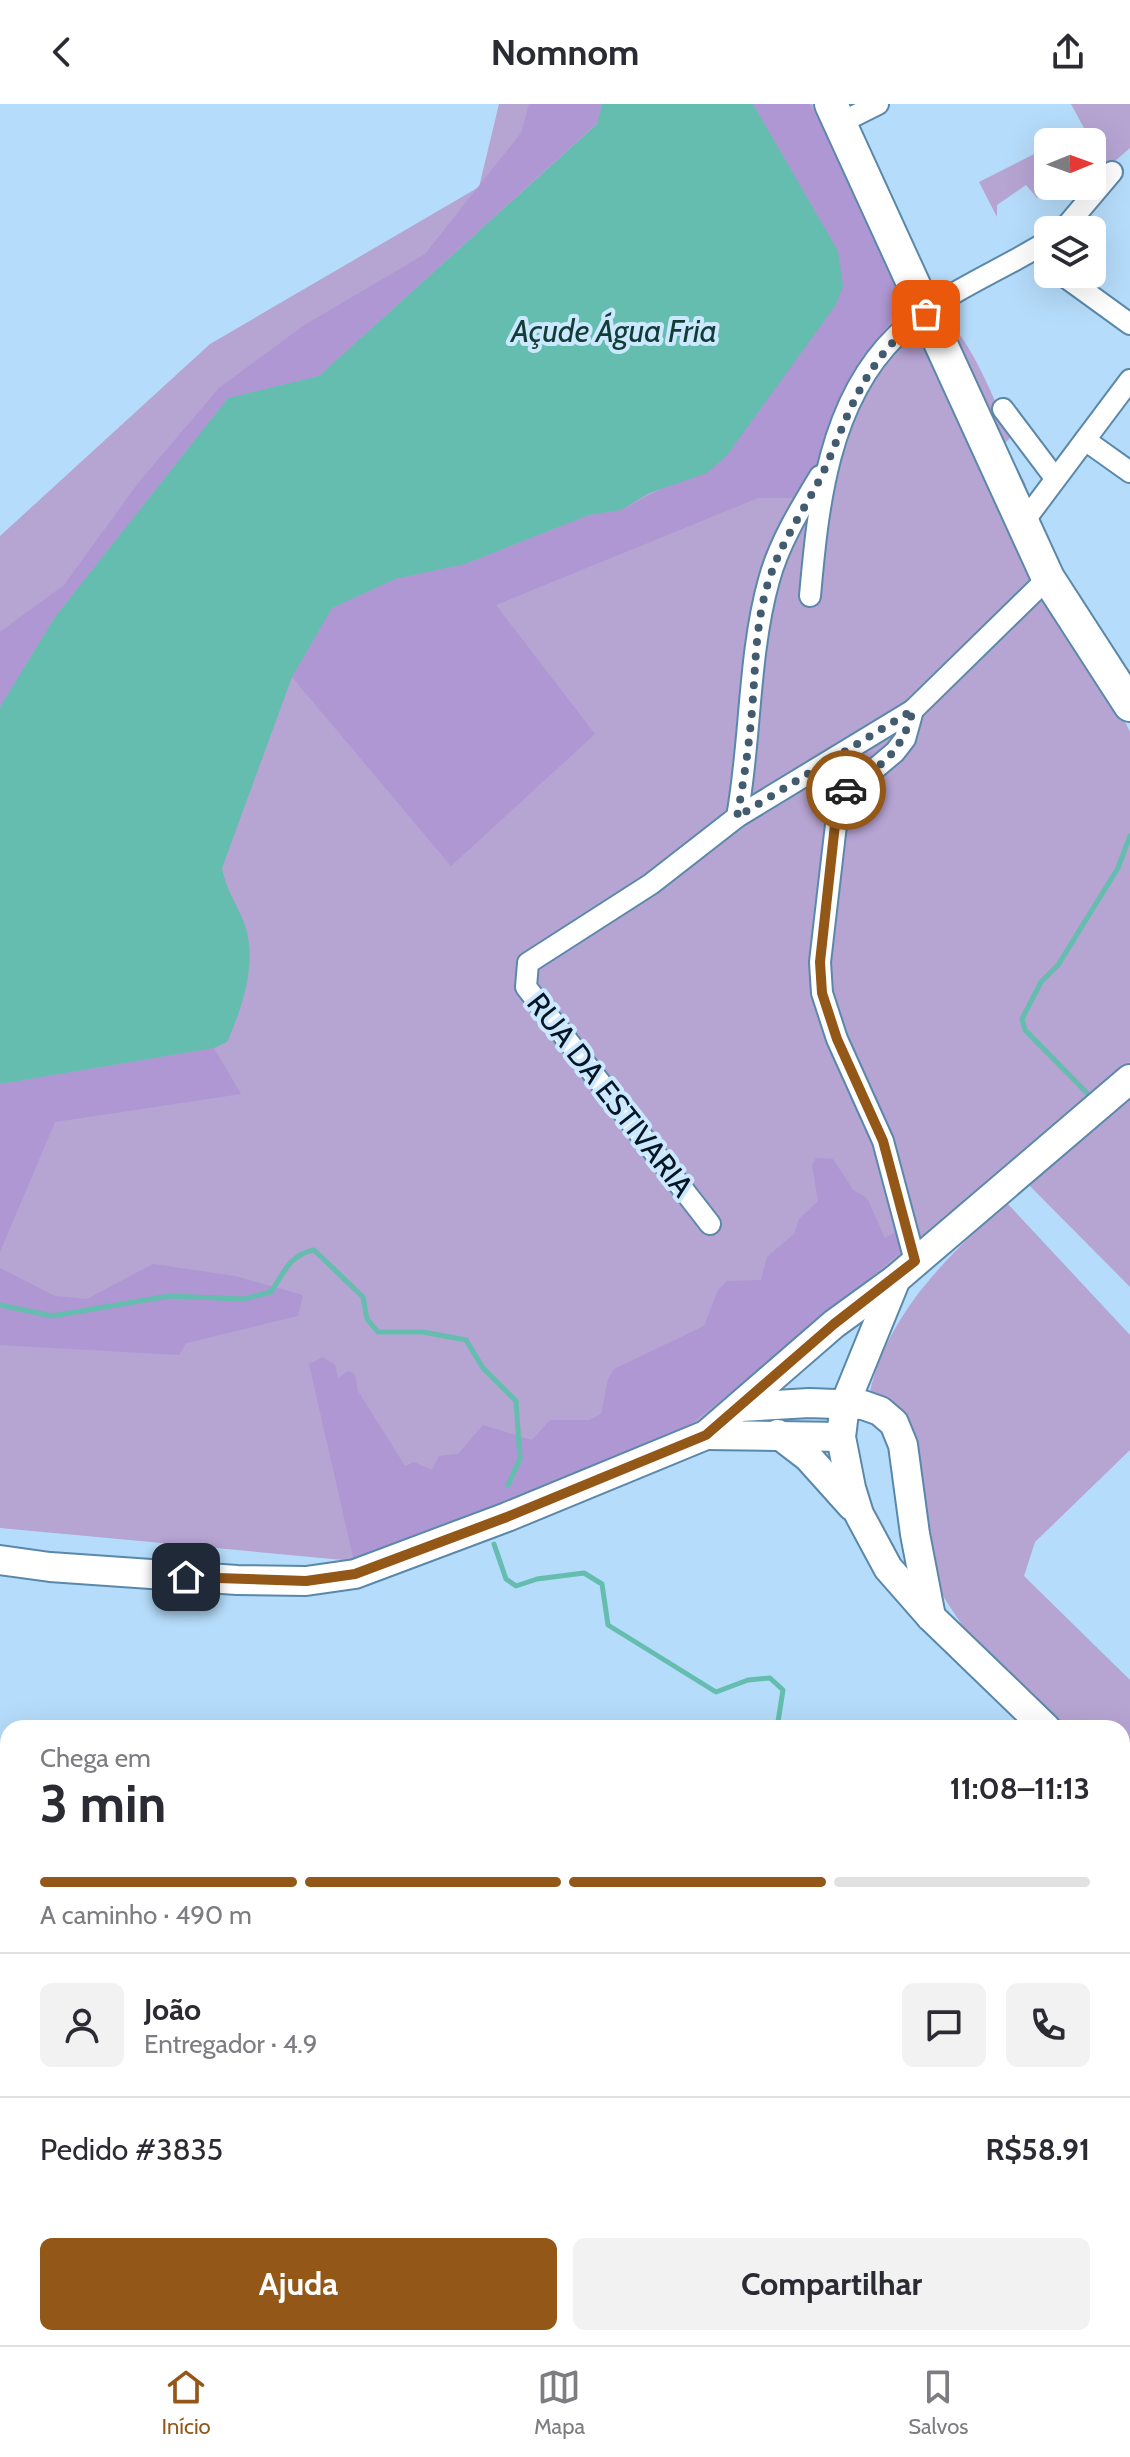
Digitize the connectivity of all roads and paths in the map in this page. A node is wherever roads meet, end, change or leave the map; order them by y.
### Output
1 (878, 104) edge
2 (836, 113) edge
3 (1112, 172) dead end
4 (1075, 216) edge
5 (1034, 249) edge
6 (1080, 288) edge
7 (926, 314) junction
8 (1130, 324) edge
9 (1130, 380) edge
10 (1003, 409) dead end
11 (1085, 440) junction
12 (829, 460) junction
13 (1130, 472) edge
14 (1055, 478) junction
15 (1022, 524) junction
16 (1048, 578) junction
17 (810, 596) dead end
18 (1130, 705) edge
19 (913, 710) junction
20 (737, 817) junction
21 (1130, 1079) edge
22 (710, 1224) dead end
23 (905, 1270) junction
24 (845, 1404) junction
25 (741, 1407) junction
26 (778, 1434) junction
27 (706, 1435) junction
28 (841, 1437) junction
29 (859, 1514) junction
30 (0, 1560) edge
31 (931, 1617) junction
32 (1038, 1720) edge

1 - 2 street
2 - 7 main road
3 - 4 street
5 - 7 street
6 - 8 street
7 - 12 street
7 - 15 main road
9 - 11 street
10 - 14 street
11 - 13 street
11 - 14 street
12 - 17 street
12 - 20 street
14 - 15 street
15 - 16 main road
16 - 18 main road
16 - 19 street
19 - 20 street
19 - 23 street
20 - 22 street, RUA DA ESTIVARIA
21 - 23 main road
23 - 24 main road
23 - 25 main road
24 - 25 main road
24 - 28 main road
24 - 31 main road
25 - 27 main road
26 - 27 main road
26 - 28 main road
26 - 29 main road
27 - 30 main road
28 - 29 main road
29 - 31 main road
31 - 32 main road

